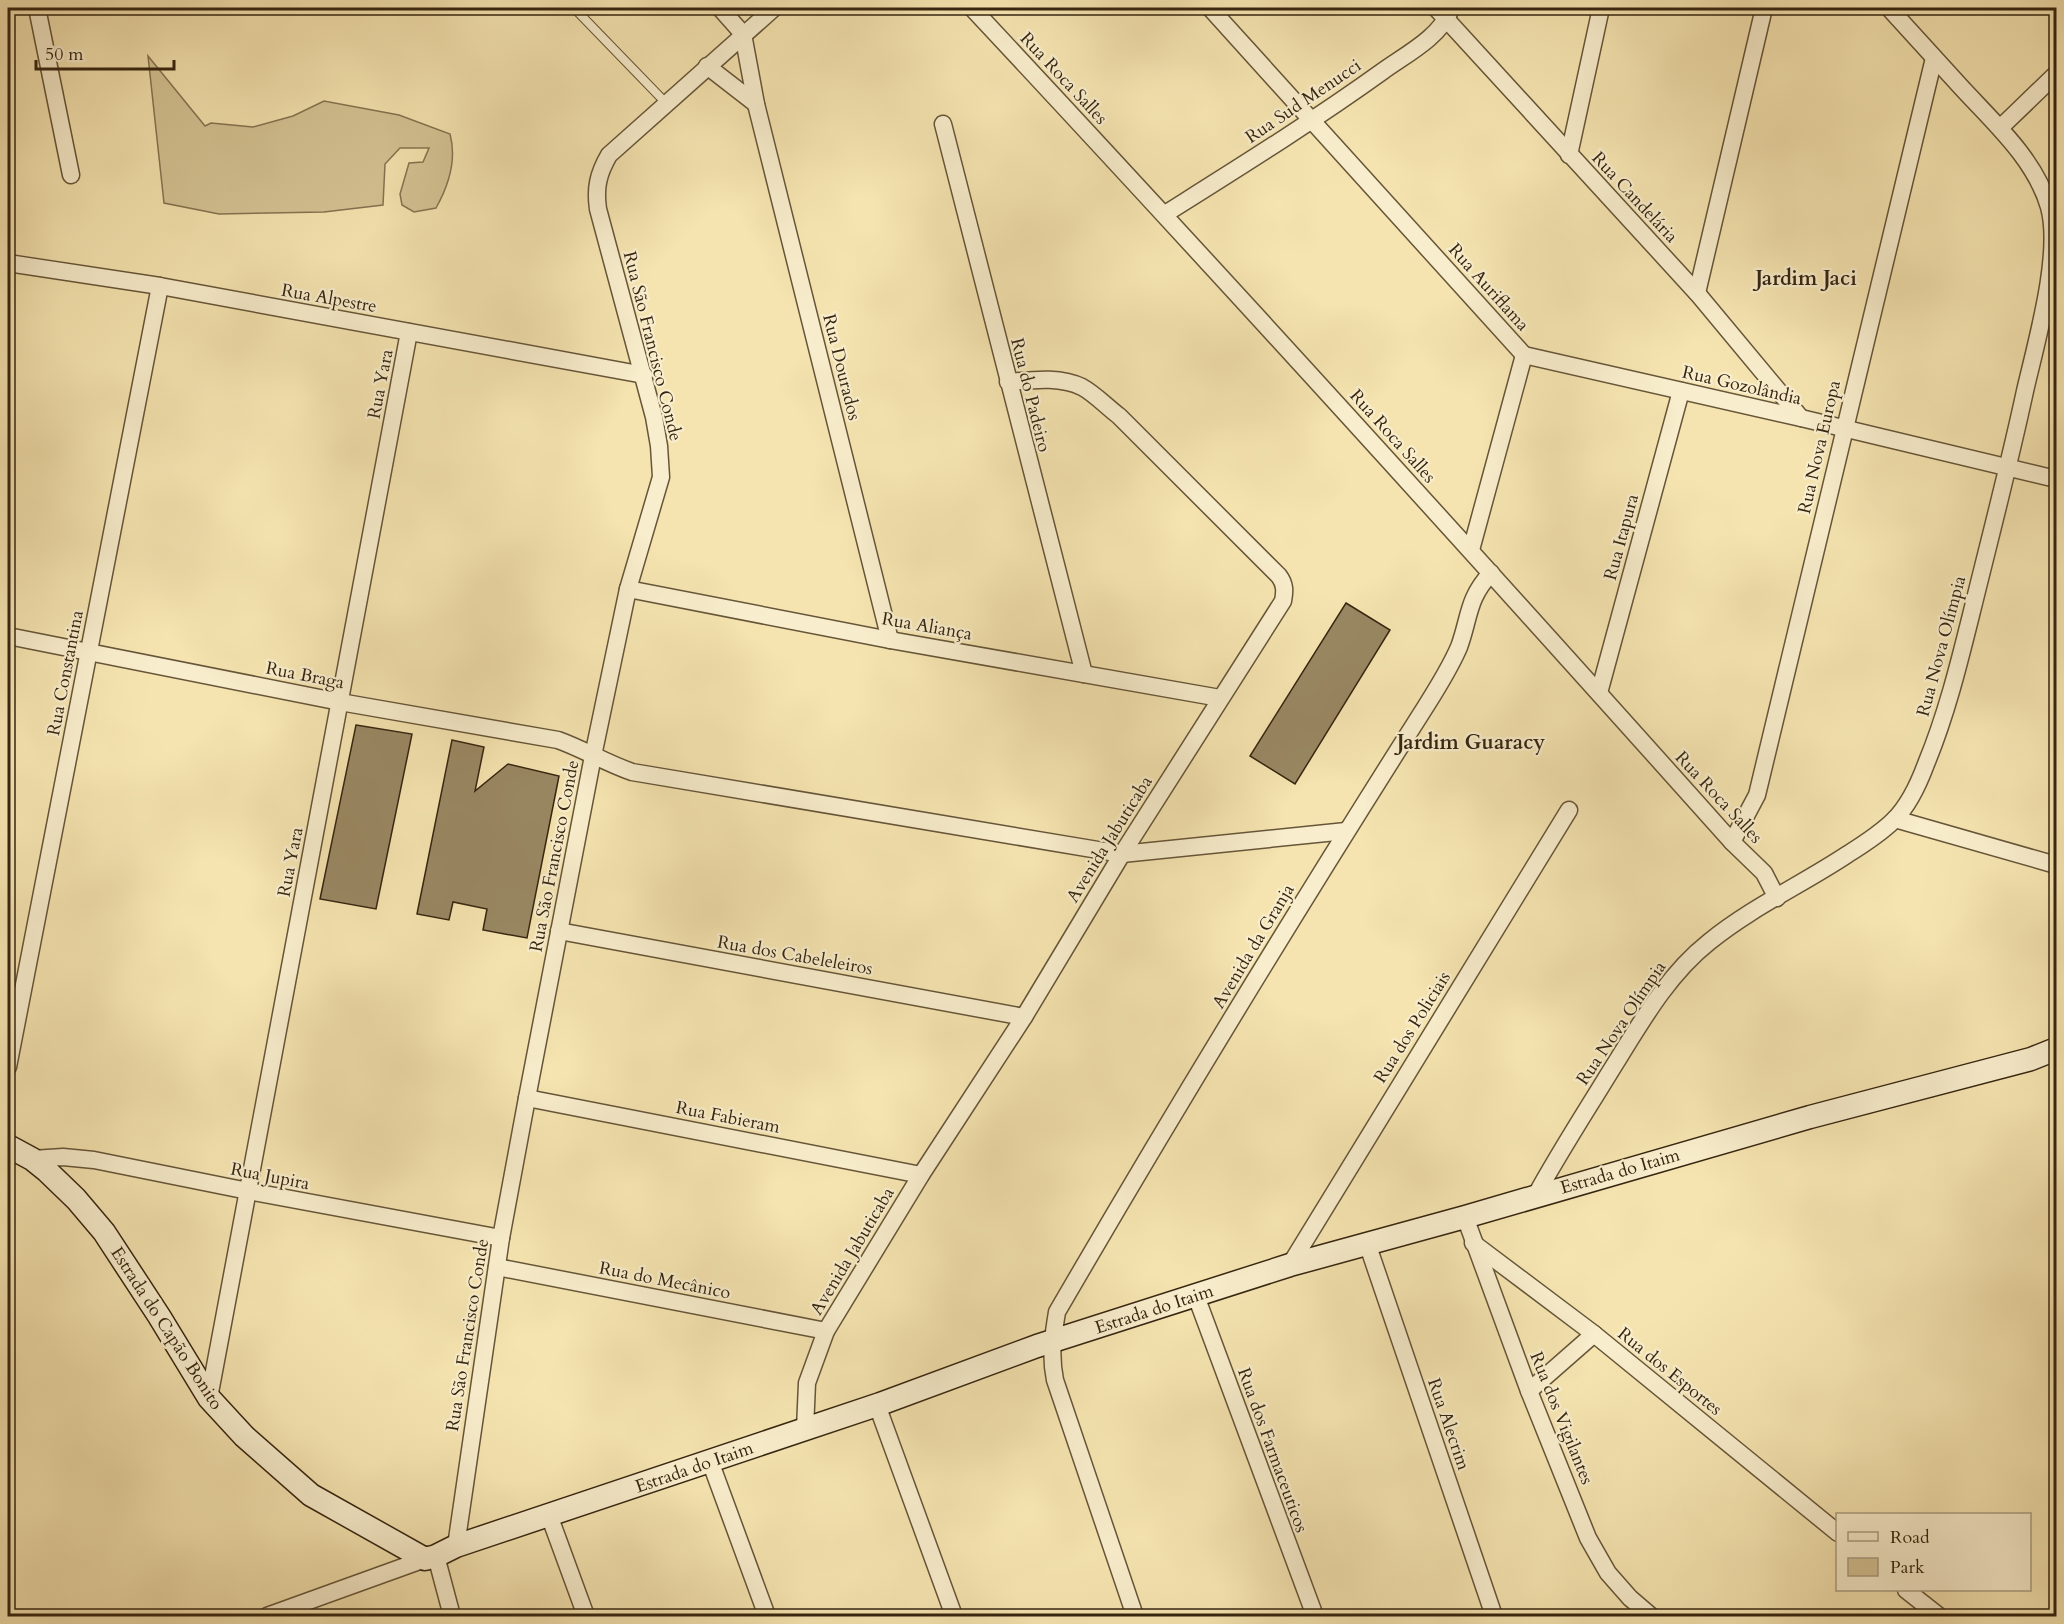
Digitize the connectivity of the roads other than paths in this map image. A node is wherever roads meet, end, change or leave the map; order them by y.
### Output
1 (37, 8) edge
2 (574, 8) edge
3 (720, 8) edge
4 (774, 8) edge
5 (972, 8) edge
6 (1210, 8) edge
7 (1601, 8) edge
8 (1764, 8) edge
9 (1889, 8) edge
10 (1444, 12) edge
11 (743, 34) junction
12 (1934, 58) junction
13 (707, 66) junction
14 (2056, 74) edge
15 (666, 103) junction
16 (756, 104) junction
17 (1314, 120) junction
18 (943, 124) dead end
19 (2000, 128) junction
20 (1569, 155) junction
21 (71, 175) dead end
22 (1165, 214) junction
23 (8, 263) edge
24 (160, 286) junction
25 (2052, 287) edge
26 (1697, 293) junction
27 (409, 332) junction
28 (1524, 356) junction
29 (644, 375) junction
30 (1008, 382) junction
31 (1681, 391) junction
32 (1801, 418) junction
33 (1844, 428) junction
34 (2008, 468) junction
35 (2056, 480) edge
36 (1472, 550) junction
37 (1491, 573) junction
38 (628, 589) junction
39 (8, 636) edge
40 (890, 640) junction
41 (89, 652) junction
42 (1084, 674) junction
43 (1599, 693) junction
44 (1220, 698) junction
45 (340, 702) junction
46 (593, 756) junction
47 (1569, 810) dead end
48 (1895, 819) junction
49 (1346, 831) junction
50 (1732, 842) junction
51 (1122, 854) junction
52 (2056, 865) edge
53 (1777, 898) junction
54 (559, 931) junction
55 (1024, 1017) junction
56 (2056, 1049) edge
57 (8, 1067) edge
58 (527, 1098) junction
59 (8, 1146) edge
60 (32, 1159) junction
61 (921, 1175) junction
62 (248, 1191) junction
63 (1536, 1195) junction
64 (1465, 1217) junction
65 (501, 1238) junction
66 (1367, 1243) junction
67 (1473, 1243) junction
68 (1290, 1264) junction
69 (497, 1267) junction
70 (1196, 1296) junction
71 (826, 1331) junction
72 (1594, 1334) junction
73 (1052, 1341) junction
74 (1529, 1391) junction
75 (209, 1398) junction
76 (877, 1405) junction
77 (805, 1429) junction
78 (710, 1461) junction
79 (549, 1515) junction
80 (1836, 1531) edge
81 (439, 1554) junction
82 (1907, 1591) edge
83 (267, 1617) edge
84 (452, 1617) edge
85 (586, 1617) edge
86 (767, 1617) edge
87 (954, 1617) edge
88 (1135, 1617) edge
89 (1315, 1617) edge
90 (1494, 1617) edge
91 (1651, 1617) edge
92 (1940, 1617) edge

1 - 21 street
2 - 15 lane
3 - 11 street
4 - 11 street
5 - 22 street, Rua Roca Salles
6 - 17 street, Rua Auriflama
7 - 20 street
8 - 26 street
9 - 12 street, Rua Nova Olímpia
10 - 17 street, Rua Sud Menucci
10 - 20 street, Rua Candelária
11 - 13 street
11 - 16 street, Rua Dourados
12 - 19 street, Rua Nova Olímpia
12 - 33 street, Rua Nova Europa
13 - 15 street
13 - 16 street
14 - 19 street
15 - 29 street, Rua São Francisco Conde
16 - 40 street, Rua Dourados
17 - 22 street, Rua Sud Menucci
17 - 28 street, Rua Auriflama
18 - 30 street, Rua do Padeiro
19 - 25 street, Rua Nova Olímpia
20 - 26 street, Rua Candelária
22 - 36 street, Rua Roca Salles
23 - 24 street, Rua Alpestre
24 - 27 street, Rua Alpestre
24 - 41 street, Rua Constantina
25 - 34 street, Rua Nova Olímpia
26 - 32 street, Rua Candelária
27 - 29 street, Rua Alpestre
27 - 45 street, Rua Yara
28 - 31 street, Rua Gozolândia
28 - 36 street, Rua Auriflama
29 - 38 street, Rua São Francisco Conde
30 - 42 street, Rua do Padeiro
30 - 44 street, Avenida Jabuticaba
31 - 32 street, Rua Gozolândia
31 - 43 street, Rua Itapura
32 - 33 street, Rua Gozolândia
33 - 34 street, Rua Gozolândia
33 - 50 street, Rua Nova Europa
34 - 35 street, Rua Gozolândia
34 - 48 street, Rua Nova Olímpia
36 - 37 street, Rua Roca Salles
37 - 43 street, Rua Roca Salles
37 - 49 street, Avenida da Granja
38 - 40 street, Rua Aliança
38 - 46 street, Rua São Francisco Conde
39 - 41 street, Rua Braga
40 - 42 street, Rua Aliança
41 - 45 street, Rua Braga
41 - 57 street, Rua Constantina
42 - 44 street, Rua Aliança
43 - 50 street, Rua Roca Salles
44 - 51 street, Avenida Jabuticaba
45 - 46 street, Rua Braga
45 - 62 street, Rua Yara
46 - 51 street
46 - 54 street, Rua São Francisco Conde
47 - 68 street, Rua dos Policiais
48 - 52 street
48 - 53 street, Rua Nova Olímpia
49 - 51 street
49 - 73 street, Avenida da Granja
50 - 53 street, Rua Roca Salles
51 - 55 street, Avenida Jabuticaba
53 - 63 street, Rua Nova Olímpia
54 - 55 street, Rua dos Cabeleleiros
54 - 58 street, Rua São Francisco Conde
55 - 61 street, Avenida Jabuticaba
56 - 63 street, Estrada do Itaim
58 - 61 street, Rua Fabieram
58 - 65 street, Rua São Francisco Conde
59 - 60 street, Estrada do Capão Bonito
60 - 62 street, Rua Jupira
60 - 75 street, Estrada do Capão Bonito
61 - 71 street, Avenida Jabuticaba
62 - 65 street, Rua Jupira
62 - 75 street, Rua Yara
63 - 64 street, Estrada do Itaim
64 - 66 street, Estrada do Itaim
64 - 67 street, Rua dos Vigilantes
65 - 69 street, Rua São Francisco Conde
66 - 68 street, Estrada do Itaim
66 - 90 street, Rua Alecrim
67 - 72 street, Rua dos Esportes
67 - 74 street, Rua dos Vigilantes
68 - 70 street, Estrada do Itaim
69 - 71 street, Rua do Mecânico
69 - 81 street, Rua São Francisco Conde
70 - 73 street, Estrada do Itaim
70 - 89 street, Rua dos Farmaceuticos
71 - 77 street, Avenida Jabuticaba
72 - 74 street
72 - 80 street, Rua dos Esportes
73 - 76 street, Estrada do Itaim
73 - 88 street, Avenida da Granja
74 - 91 street, Rua dos Vigilantes
75 - 81 street, Estrada do Capão Bonito
76 - 77 street, Estrada do Itaim
76 - 87 street
77 - 78 street, Estrada do Itaim
78 - 79 street, Estrada do Itaim
78 - 86 street
79 - 81 street, Estrada do Itaim
79 - 85 street
81 - 83 street, Estrada do Itaim
81 - 84 street
82 - 92 street

